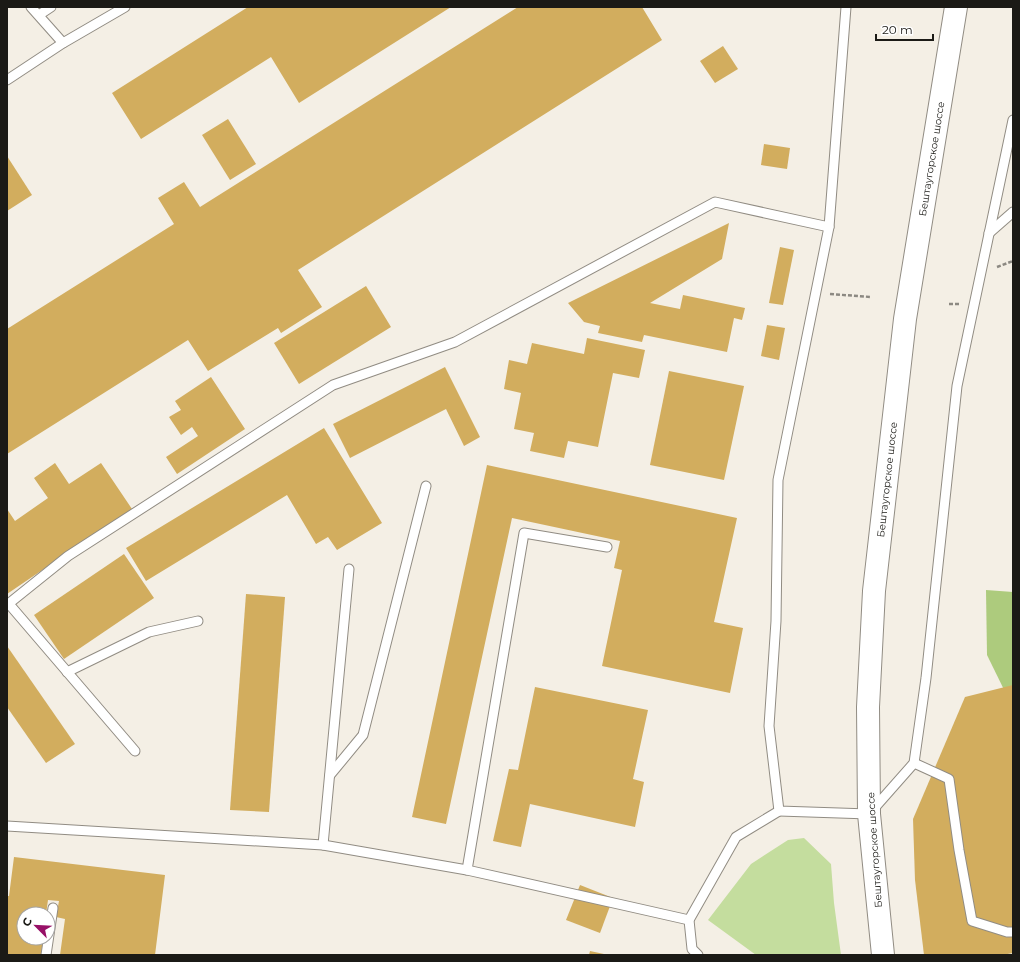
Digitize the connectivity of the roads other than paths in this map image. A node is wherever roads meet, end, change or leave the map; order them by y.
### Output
1 (31, 7) edge
2 (51, 7) edge
3 (125, 7) edge
4 (846, 7) edge
5 (956, 7) edge
6 (39, 15) junction
7 (63, 44) junction
8 (7, 80) edge
9 (1013, 120) edge
10 (1013, 212) edge
11 (829, 227) junction
12 (988, 233) junction
13 (426, 486) dead end
14 (607, 547) dead end
15 (349, 569) dead end
16 (8, 604) edge
17 (198, 621) dead end
18 (67, 672) junction
19 (135, 751) dead end
20 (914, 763) junction
21 (330, 774) junction
22 (778, 811) junction
23 (869, 814) junction
24 (7, 826) edge
25 (323, 845) junction
26 (467, 870) junction
27 (689, 920) junction
28 (1013, 932) edge
29 (698, 955) edge
30 (883, 955) edge

1 - 6 lane
2 - 6 lane
3 - 7 lane
4 - 11 lane
5 - 23 main road, Бештаугорское шоссе
6 - 7 lane
7 - 8 lane
9 - 12 lane
10 - 12 lane
11 - 16 lane
11 - 22 lane
12 - 20 lane
13 - 21 lane
14 - 26 lane
15 - 21 lane
16 - 18 lane
17 - 18 lane
18 - 19 lane
20 - 23 lane
20 - 28 lane
21 - 25 lane
22 - 23 lane
22 - 27 lane
23 - 30 main road, Бештаугорское шоссе
24 - 25 lane
25 - 26 lane
26 - 27 lane
27 - 29 lane

